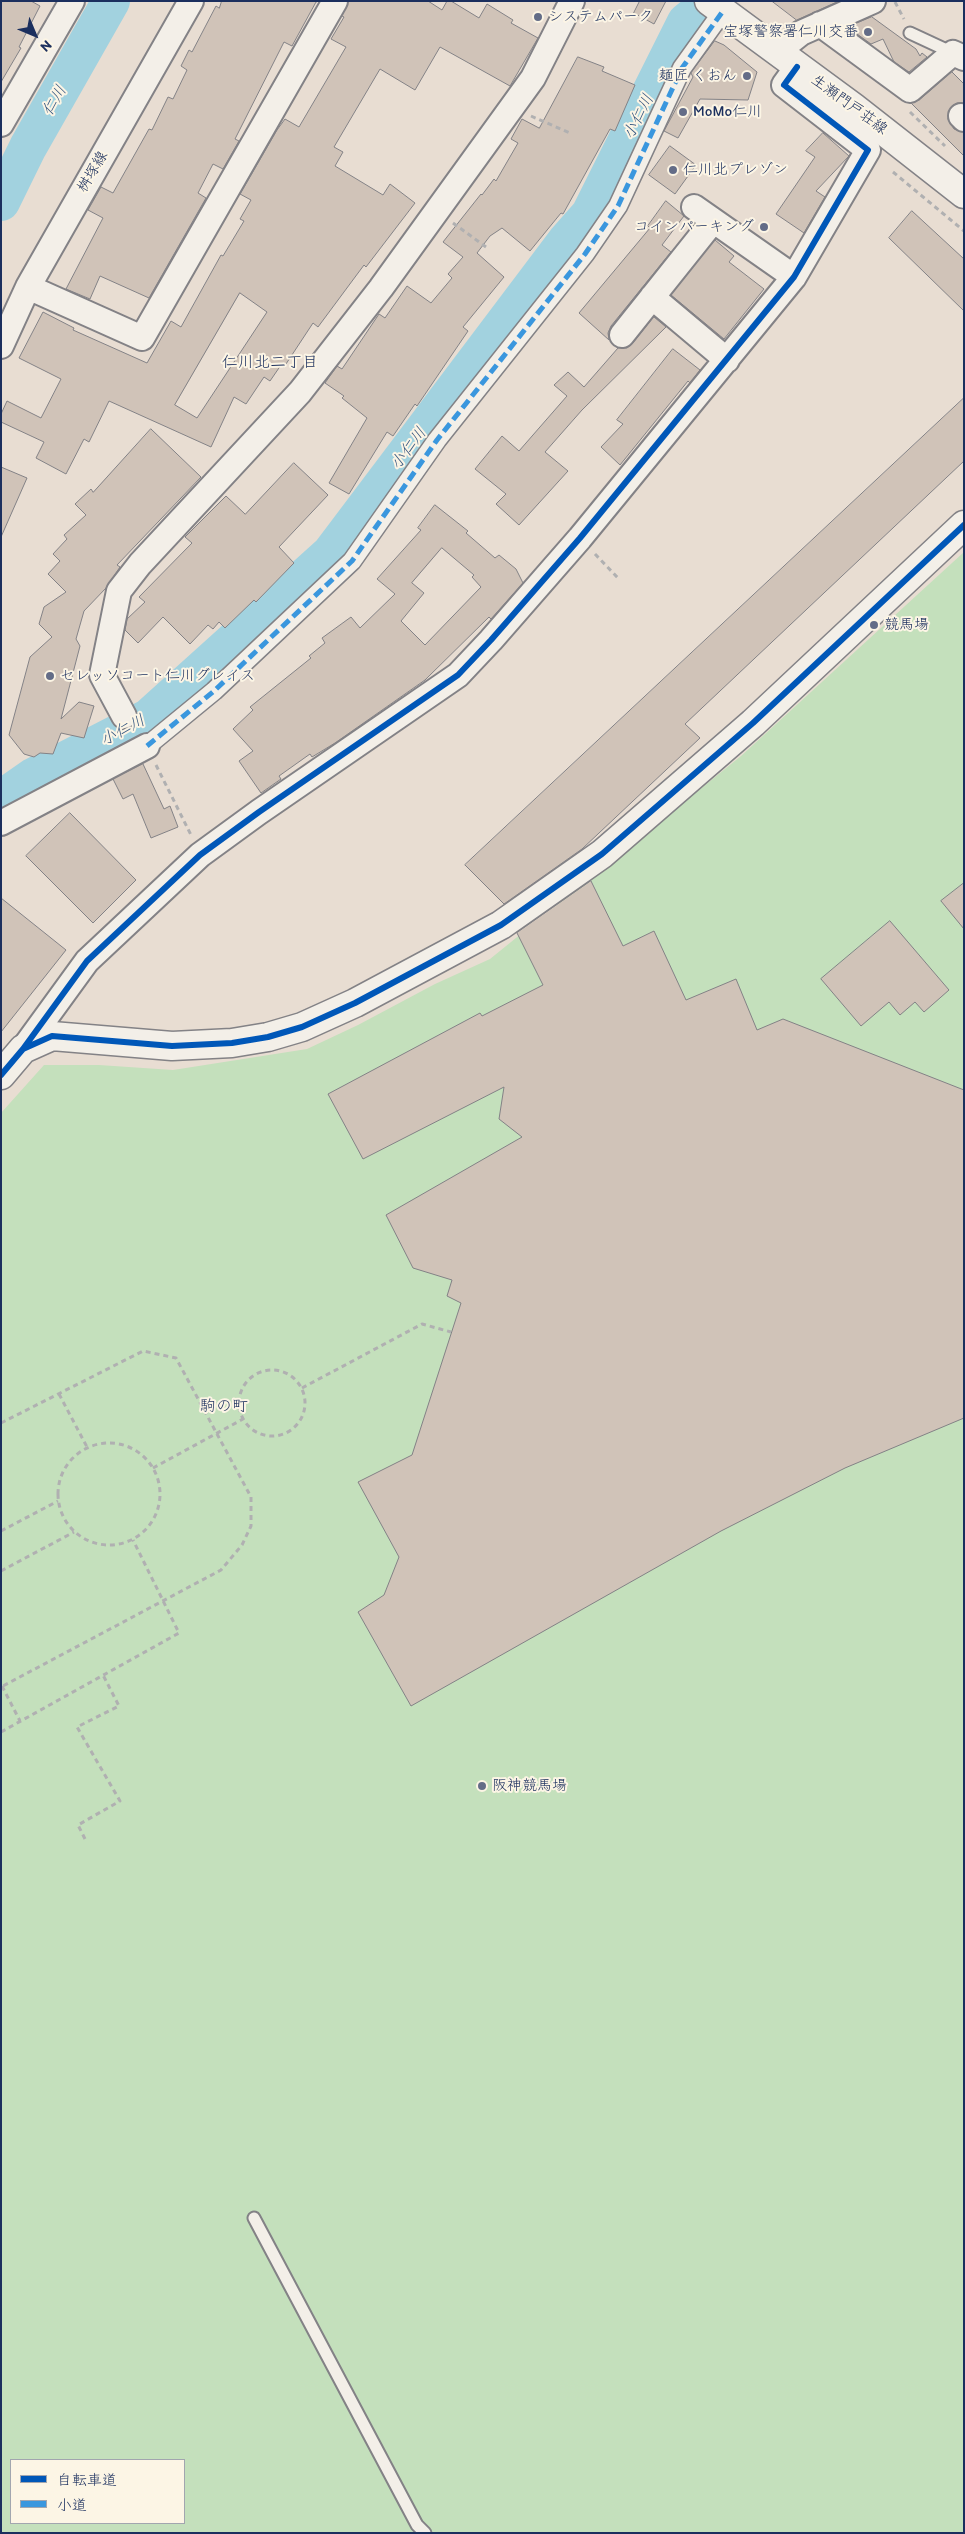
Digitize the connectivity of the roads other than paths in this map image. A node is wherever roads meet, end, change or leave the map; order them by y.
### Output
1 (72, 1) edge
2 (191, 1) edge
3 (335, 1) edge
4 (572, 1) edge
5 (873, 1) edge
6 (716, 6) edge
7 (820, 24) junction
8 (910, 33) dead end
9 (958, 56) edge
10 (787, 60) junction
11 (1, 124) edge
12 (964, 194) edge
13 (794, 278) junction
14 (28, 287) junction
15 (652, 297) junction
16 (622, 334) dead end
17 (1, 346) edge
18 (726, 360) junction
19 (964, 525) edge
20 (124, 716) dead end
21 (147, 746) joint
22 (1, 822) edge
23 (23, 1049) junction
24 (1, 1075) edge
25 (254, 2218) dead end
26 (425, 2533) edge

1 - 11 street
2 - 14 street, 桝塚線
3 - 14 street
4 - 20 street
5 - 7 street
6 - 10 street, 生瀬門戸荘線
6 - 21 street
7 - 9 street
7 - 10 street
8 - 9 lane
10 - 12 street, 生瀬門戸荘線
10 - 13 street
13 - 15 street
13 - 18 street
14 - 17 street, 桝塚線
15 - 16 street
15 - 18 street
18 - 23 street
19 - 23 street
21 - 22 street
23 - 24 street
25 - 26 lane

